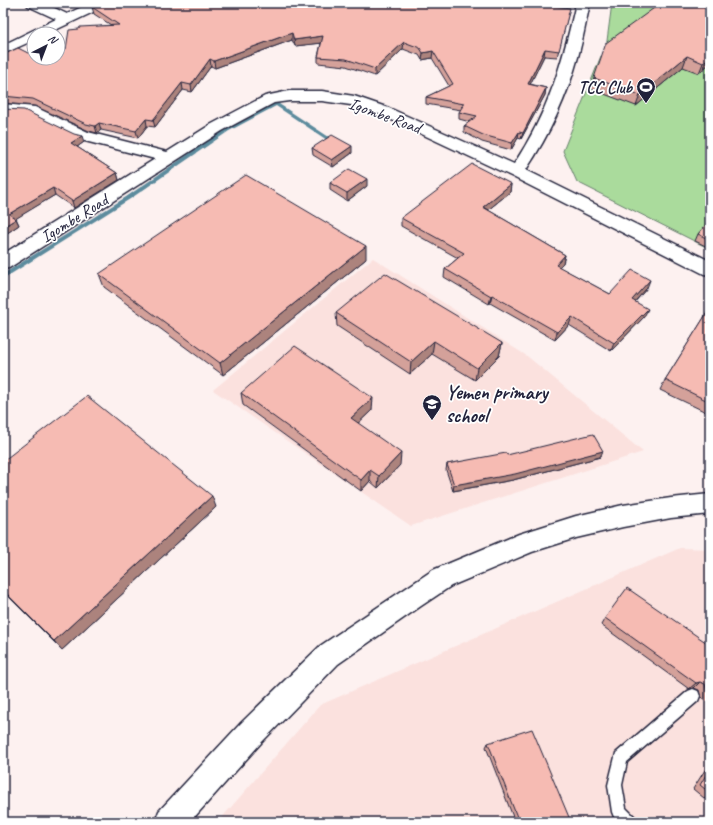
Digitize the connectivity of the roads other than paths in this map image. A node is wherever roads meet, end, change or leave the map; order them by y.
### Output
1 (33, 3) edge
2 (101, 3) edge
3 (583, 3) edge
4 (66, 19) junction
5 (52, 26) edge
6 (26, 38) edge
7 (3, 50) edge
8 (3, 109) edge
9 (169, 158) junction
10 (518, 172) junction
11 (3, 263) edge
12 (710, 269) edge
13 (710, 504) edge
14 (693, 696) edge
15 (170, 822) edge
16 (630, 822) edge

1 - 4 street
2 - 4 street
3 - 10 street
4 - 5 street
6 - 7 street
8 - 9 street
9 - 10 street, Igombe Road
9 - 11 street, Igombe Road
10 - 12 street, Igombe Road
13 - 15 street
14 - 16 lane

